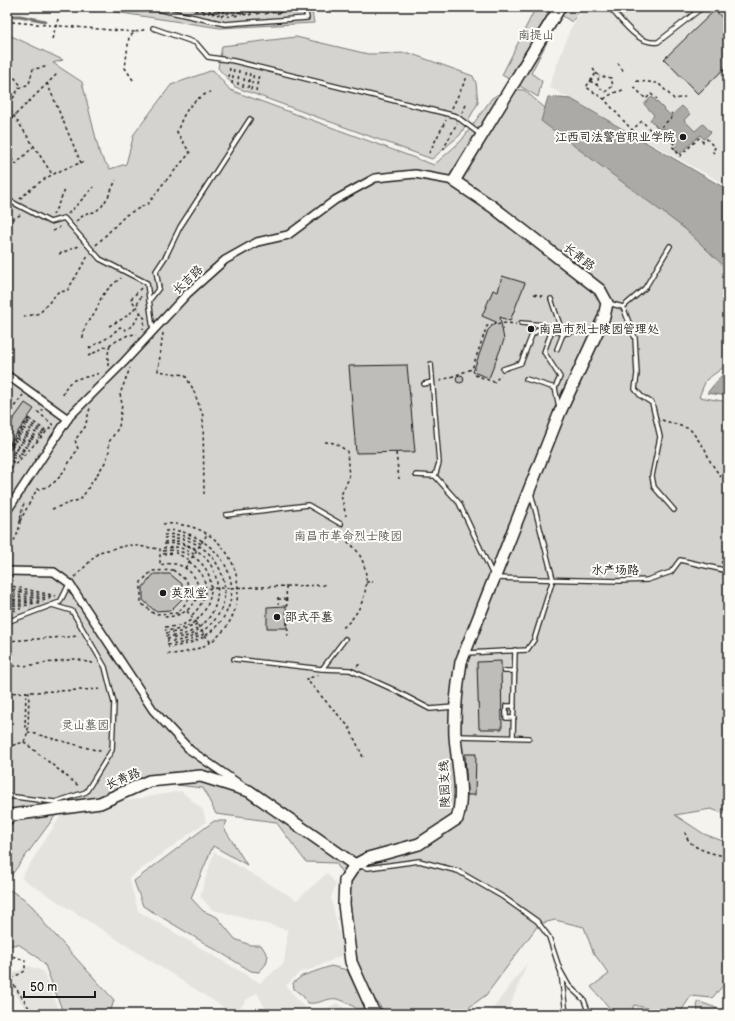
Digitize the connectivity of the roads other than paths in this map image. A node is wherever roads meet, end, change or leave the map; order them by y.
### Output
1 (148, 7) edge
2 (305, 7) edge
3 (560, 7) edge
4 (608, 7) edge
5 (703, 7) edge
6 (153, 28) road end
7 (250, 119) dead end
8 (482, 136) junction
9 (454, 181) junction
10 (7, 197) edge
11 (670, 246) dead end
12 (551, 299) road end
13 (149, 301) junction
14 (607, 303) junction
15 (623, 307) junction
16 (521, 323) road end
17 (544, 325) junction
18 (580, 329) dead end
19 (552, 330) junction
20 (153, 331) junction
21 (563, 334) junction
22 (557, 349) dead end
23 (431, 364) dead end
24 (503, 369) road end
25 (7, 375) edge
26 (526, 379) dead end
27 (432, 382) junction
28 (424, 384) dead end
29 (555, 388) junction
30 (560, 412) junction
31 (68, 419) junction
32 (416, 475) dead end
33 (435, 476) junction
34 (530, 488) junction
35 (674, 510) dead end
36 (7, 511) edge
37 (226, 515) dead end
38 (341, 524) dead end
39 (7, 571) edge
40 (728, 571) edge
41 (494, 578) junction
42 (553, 579) junction
43 (69, 583) junction
44 (50, 606) junction
45 (7, 622) edge
46 (345, 639) dead end
47 (515, 650) junction
48 (490, 652) junction
49 (462, 654) junction
50 (489, 657) dead end
51 (234, 659) dead end
52 (322, 669) junction
53 (504, 671) dead end
54 (515, 671) junction
55 (514, 706) junction
56 (455, 707) junction
57 (514, 718) junction
58 (490, 732) dead end
59 (455, 736) junction
60 (489, 737) junction
61 (513, 737) junction
62 (528, 738) dead end
63 (249, 791) junction
64 (7, 796) edge
65 (7, 819) edge
66 (355, 864) junction
67 (560, 970) junction
68 (377, 1014) edge
69 (566, 1014) edge
70 (589, 1014) edge

1 - 2 lane
3 - 8 street
4 - 5 lane
6 - 8 lane
7 - 13 lane
8 - 9 street
9 - 14 street, 长青路
9 - 20 street, 长吉路
10 - 13 lane
11 - 15 lane
12 - 21 lane
13 - 20 lane
14 - 15 lane
14 - 30 street
15 - 35 lane
16 - 17 lane
17 - 19 lane
17 - 24 lane
18 - 21 lane
19 - 21 lane
19 - 29 lane
20 - 31 street, 长吉路
21 - 22 lane
23 - 27 lane
25 - 31 street
26 - 29 lane
27 - 28 lane
27 - 33 lane
29 - 30 lane
30 - 34 street
31 - 36 street, 长吉路
32 - 33 lane
33 - 41 lane
34 - 41 street
34 - 42 lane
37 - 38 lane
39 - 43 street
40 - 42 lane, 水产场路
41 - 42 lane, 水产场路
41 - 49 street, 陵园支线
42 - 47 lane
43 - 44 lane
43 - 63 street
44 - 45 lane
44 - 64 lane
46 - 52 lane
47 - 48 lane
47 - 54 lane
48 - 49 lane
48 - 50 lane
49 - 56 street, 陵园支线
51 - 52 lane
52 - 56 lane
53 - 54 lane
54 - 55 lane
55 - 57 lane
55 - 57 lane
56 - 59 street, 陵园支线
57 - 61 lane
58 - 60 lane
59 - 60 lane
59 - 66 street, 陵园支线
60 - 61 lane
61 - 62 lane
63 - 65 street, 长青路
63 - 66 street, 长青路
66 - 67 lane
66 - 68 street
67 - 69 lane
67 - 70 lane

